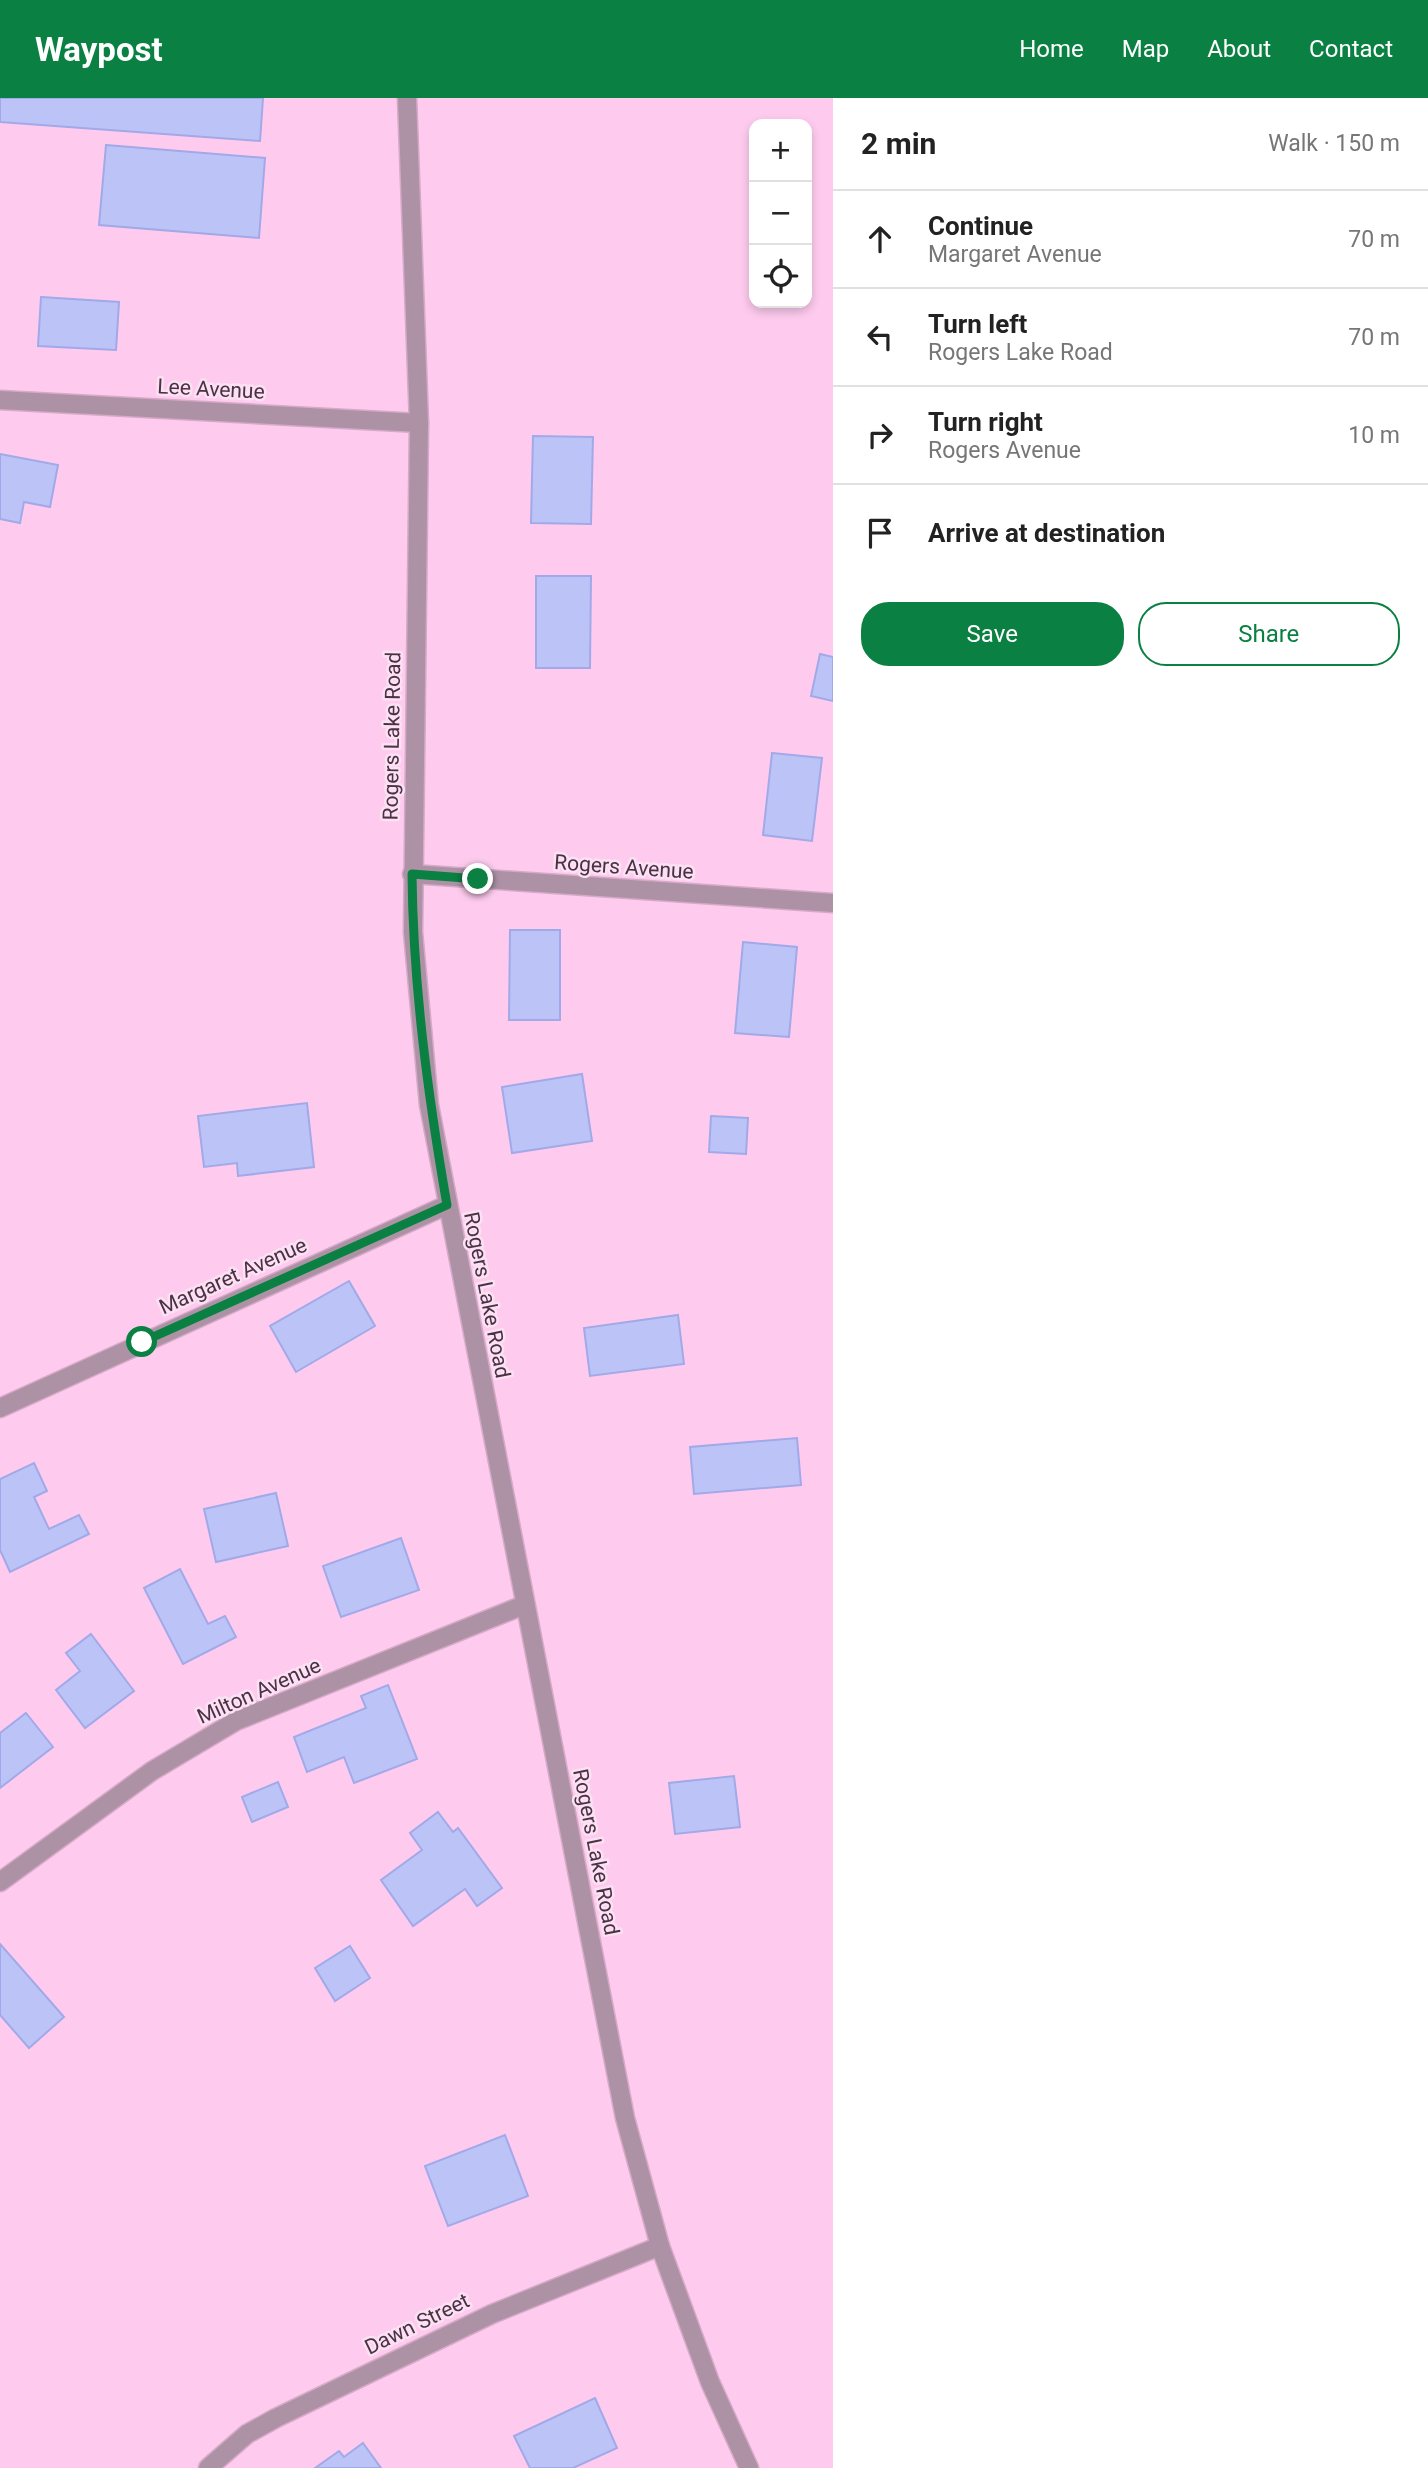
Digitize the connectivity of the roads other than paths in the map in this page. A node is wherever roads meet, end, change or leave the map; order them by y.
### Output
1 (407, 98) edge
2 (0, 400) edge
3 (419, 423) junction
4 (412, 874) junction
5 (833, 903) edge
6 (447, 1205) junction
7 (0, 1408) edge
8 (524, 1605) junction
9 (0, 1882) edge
10 (660, 2246) junction
11 (208, 2468) edge
12 (749, 2468) edge

1 - 3 street, Rogers Lake Road
2 - 3 street, Lee Avenue
3 - 4 street, Rogers Lake Road
4 - 5 street, Rogers Avenue
4 - 6 street, Rogers Lake Road
6 - 7 street, Margaret Avenue
6 - 8 street, Rogers Lake Road
8 - 9 street, Milton Avenue
8 - 10 street, Rogers Lake Road
10 - 11 street, Dawn Street
10 - 12 street, Rogers Lake Road

